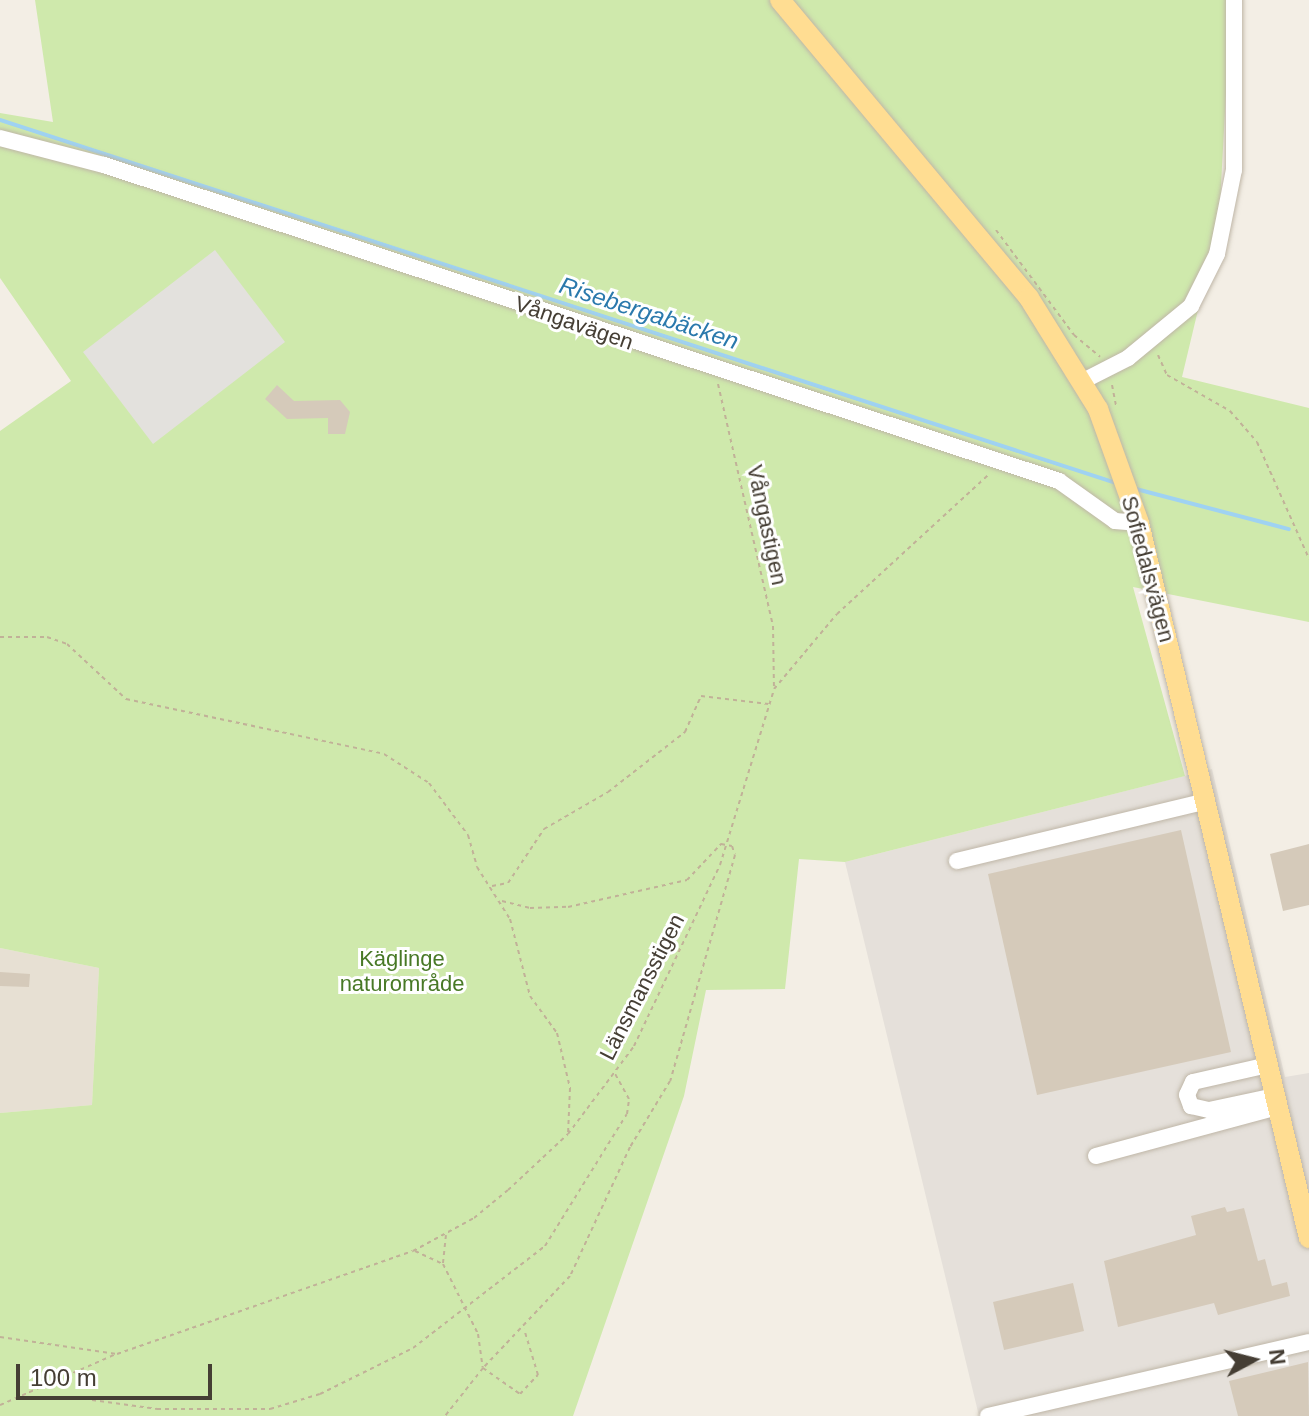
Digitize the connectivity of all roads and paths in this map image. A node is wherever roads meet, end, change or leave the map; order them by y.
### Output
1 (780, 0) edge
2 (1234, 0) edge
3 (0, 138) edge
4 (1151, 339) junction
5 (714, 370) junction
6 (1083, 381) junction
7 (1001, 463) junction
8 (1137, 518) junction
9 (1309, 559) edge
10 (0, 637) edge
11 (774, 689) junction
12 (770, 704) junction
13 (1206, 801) junction
14 (728, 842) junction
15 (957, 861) dead end
16 (490, 886) junction
17 (502, 901) junction
18 (1268, 1065) junction
19 (615, 1074) junction
20 (1277, 1101) junction
21 (568, 1134) junction
22 (1096, 1156) dead end
23 (1304, 1198) edge
24 (446, 1235) junction
25 (1309, 1238) edge
26 (413, 1251) junction
27 (443, 1264) junction
28 (470, 1309) junction
29 (524, 1329) junction
30 (0, 1337) edge
31 (1309, 1342) edge
32 (117, 1354) junction
33 (483, 1368) junction
34 (92, 1400) dead end
35 (0, 1405) edge
36 (1026, 1411) edge
37 (445, 1416) edge
38 (988, 1416) edge

1 - 6 main road, Sofiedalsvägen
2 - 4 street
3 - 5 street, Vångavägen
4 - 6 street
4 - 9 path
5 - 7 street, Vångavägen
5 - 11 path, Vångastigen
6 - 8 main road, Sofiedalsvägen
7 - 8 street, Vångavägen
7 - 11 path, Länsmansstigen
8 - 13 main road, Sofiedalsvägen
10 - 16 path
11 - 12 path, Länsmansstigen
12 - 14 path, Länsmansstigen
12 - 16 path
13 - 15 street
13 - 18 main road, Sofiedalsvägen
14 - 17 path
14 - 19 path, Länsmansstigen
14 - 29 path
16 - 17 path
17 - 21 path
18 - 20 main road, Sofiedalsvägen
18 - 20 street
19 - 21 path, Länsmansstigen
19 - 28 path
20 - 22 street
20 - 23 main road, Sofiedalsvägen
21 - 24 path, Länsmansstigen
23 - 25 main road, Sofiedalsvägen
24 - 26 path, Länsmansstigen
24 - 27 path
26 - 27 path
26 - 32 path, Länsmansstigen
27 - 28 path
28 - 33 path
28 - 34 path
29 - 33 path
29 - 33 path
30 - 32 path, Länsmansstigen
31 - 36 street
32 - 35 path
33 - 37 path
36 - 38 street

